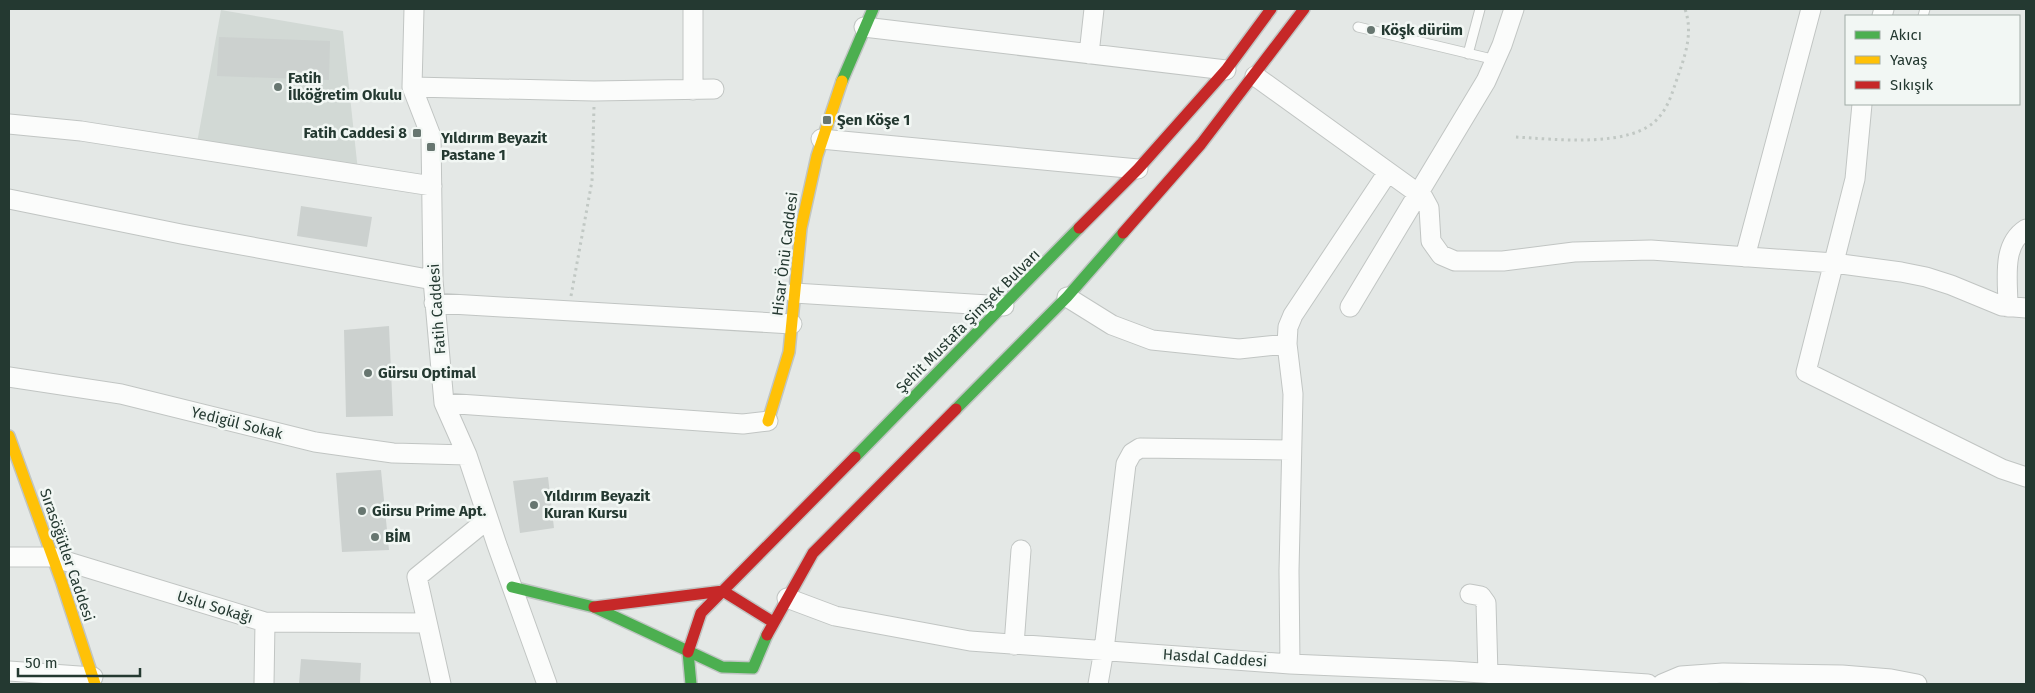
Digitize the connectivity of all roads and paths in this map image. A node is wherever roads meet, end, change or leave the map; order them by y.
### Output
1 (414, 9) edge
2 (693, 9) edge
3 (873, 9) edge
4 (1094, 9) edge
5 (1271, 9) edge
6 (1304, 9) edge
7 (1480, 9) edge
8 (1514, 9) edge
9 (1685, 9) edge
10 (1811, 9) edge
11 (864, 27) junction
12 (1358, 27) dead end
13 (1089, 54) junction
14 (1468, 54) junction
15 (1496, 60) junction
16 (1226, 70) junction
17 (1255, 76) junction
18 (412, 87) junction
19 (714, 89) dead end
20 (693, 90) junction
21 (594, 91) junction
22 (1864, 105) edge
23 (9, 124) edge
24 (1516, 137) dead end
25 (821, 138) junction
26 (1138, 169) junction
27 (1388, 172) junction
28 (432, 186) junction
29 (1418, 194) junction
30 (9, 199) edge
31 (2026, 229) edge
32 (1745, 257) junction
33 (1834, 264) junction
34 (433, 280) junction
35 (794, 293) junction
36 (1068, 296) junction
37 (434, 303) junction
38 (1004, 306) junction
39 (1350, 307) dead end
40 (2017, 307) edge
41 (568, 310) junction
42 (792, 324) junction
43 (1287, 344) junction
44 (9, 377) edge
45 (444, 404) junction
46 (768, 421) joint
47 (9, 436) edge
48 (1291, 450) junction
49 (467, 455) junction
50 (2026, 477) edge
51 (488, 519) junction
52 (1021, 550) dead end
53 (9, 556) edge
54 (52, 557) junction
55 (512, 587) junction
56 (723, 591) junction
57 (1470, 594) dead end
58 (787, 598) junction
59 (594, 607) junction
60 (265, 622) junction
61 (773, 622) junction
62 (427, 624) junction
63 (1014, 645) junction
64 (1104, 650) junction
65 (688, 652) junction
66 (1290, 664) junction
67 (9, 671) edge
68 (1723, 673) junction
69 (1488, 674) junction
70 (1452, 678) edge
71 (94, 681) edge
72 (264, 684) edge
73 (441, 684) edge
74 (548, 684) edge
75 (691, 684) edge
76 (1098, 684) edge
77 (1648, 684) edge
78 (1662, 684) edge
79 (1744, 684) edge
80 (1917, 684) edge

1 - 18 street, Fatih Caddesi
2 - 20 street
3 - 11 main road, Hisar Önü Caddesi
4 - 13 street
5 - 16 main road, Şehit Mustafa Şimşek Bulvarı
6 - 17 main road
7 - 14 lane
8 - 15 street
9 - 24 path
10 - 32 street
11 - 13 street
11 - 25 main road, Hisar Önü Caddesi
12 - 14 lane
13 - 16 street
14 - 15 lane
15 - 29 street
16 - 26 main road, Şehit Mustafa Şimşek Bulvarı
17 - 27 street
17 - 36 main road
18 - 21 street
18 - 28 street, Fatih Caddesi
19 - 20 street
20 - 21 street
21 - 41 path
22 - 33 street
23 - 28 street
25 - 26 street
25 - 35 main road, Hisar Önü Caddesi
26 - 38 main road, Şehit Mustafa Şimşek Bulvarı
27 - 29 street
27 - 43 street
28 - 34 street, Fatih Caddesi
29 - 32 street
29 - 39 street
30 - 34 street
31 - 40 street
32 - 33 street
33 - 40 street
33 - 50 street
34 - 37 street, Fatih Caddesi
35 - 38 street
35 - 42 main road, Hisar Önü Caddesi
36 - 43 street
36 - 58 main road
37 - 41 street
37 - 45 street, Fatih Caddesi
38 - 56 main road, Şehit Mustafa Şimşek Bulvarı
41 - 42 street
42 - 46 main road, Hisar Önü Caddesi
43 - 48 street
44 - 49 street, Yedigül Sokak
45 - 46 street
45 - 49 street, Fatih Caddesi
47 - 54 main road, Sırasöğütler Caddesi
48 - 64 street
48 - 66 street
49 - 51 street, Fatih Caddesi
51 - 55 street, Fatih Caddesi
51 - 62 street
52 - 63 street
53 - 54 street, Uslu Sokağı
54 - 60 street, Uslu Sokağı
54 - 71 main road, Sırasöğütler Caddesi
55 - 59 main road
55 - 74 street, Fatih Caddesi
56 - 59 main road
56 - 61 main road
56 - 65 main road, Şehit Mustafa Şimşek Bulvarı
57 - 69 street
58 - 61 main road
58 - 63 street, Hasdal Caddesi
59 - 65 main road
60 - 62 street, Uslu Sokağı
60 - 72 street
61 - 65 main road
62 - 73 street
63 - 64 street, Hasdal Caddesi
64 - 66 street, Hasdal Caddesi
64 - 76 street
65 - 75 main road
66 - 70 street, Hasdal Caddesi
67 - 71 street
68 - 78 street
68 - 79 street
68 - 80 street
69 - 70 street, Hasdal Caddesi
69 - 77 street, Hasdal Caddesi

